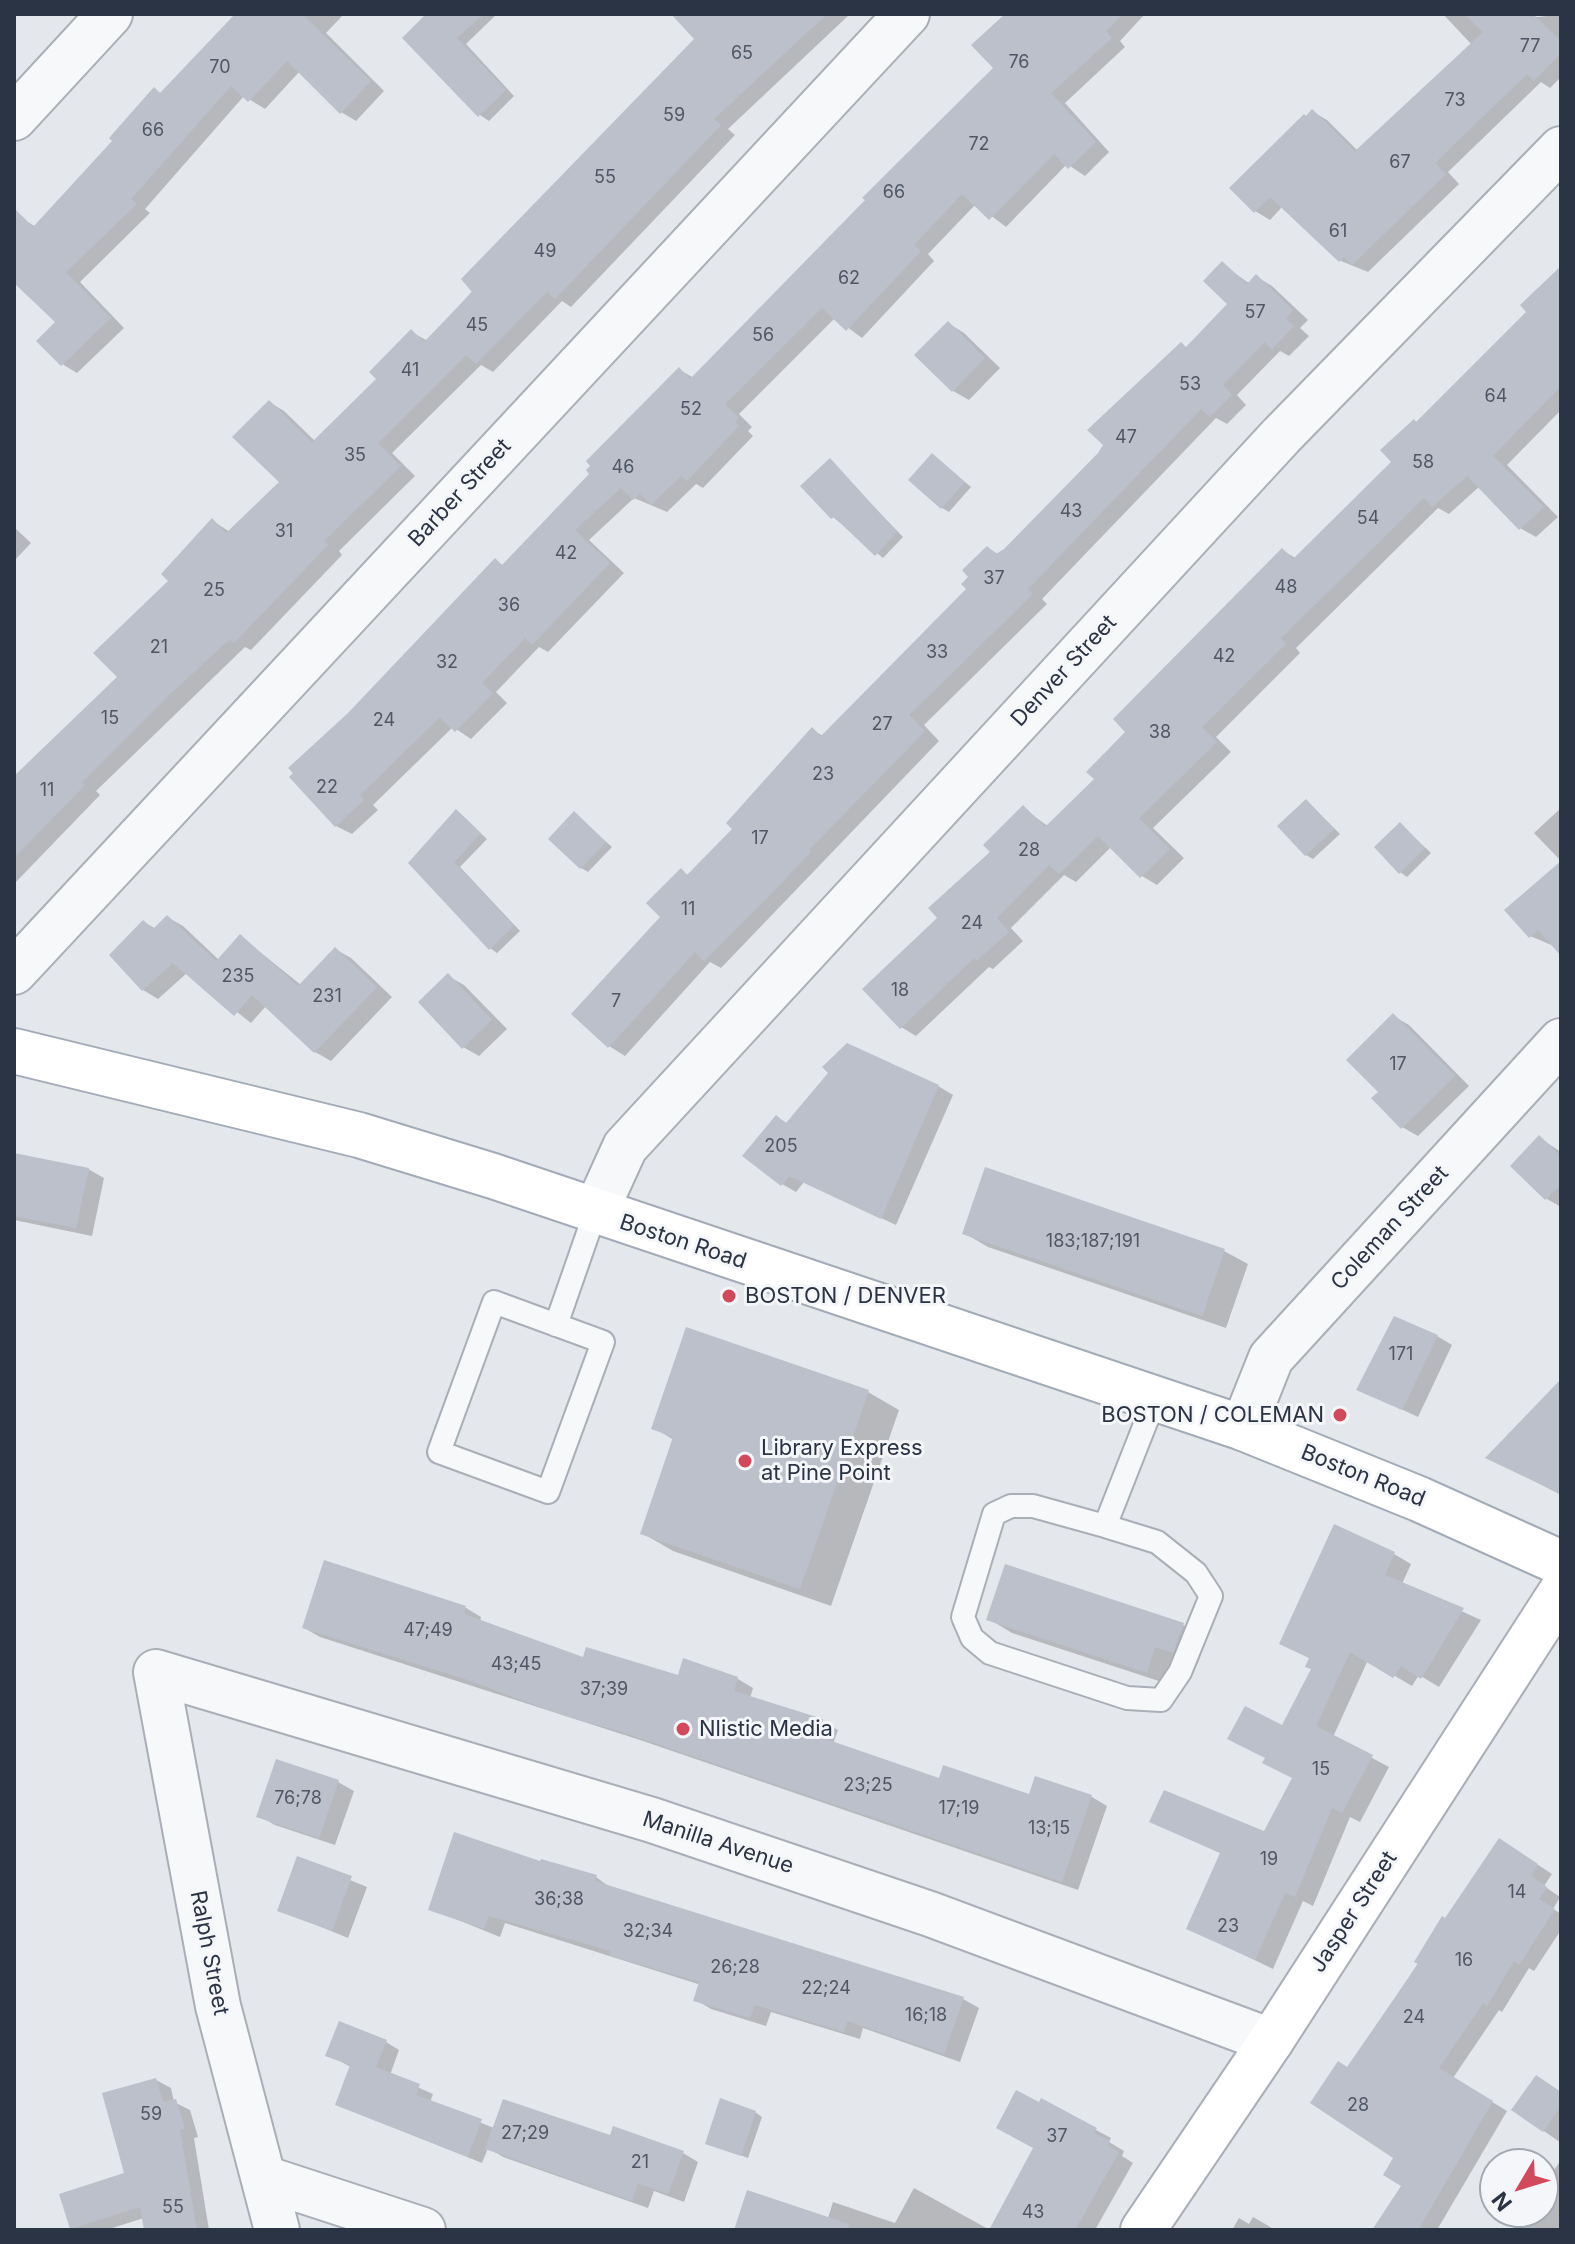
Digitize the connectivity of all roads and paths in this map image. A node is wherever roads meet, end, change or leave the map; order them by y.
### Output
1 (110, 14) edge
2 (907, 14) edge
3 (14, 118) edge
4 (1561, 149) edge
5 (14, 972) edge
6 (1561, 1041) edge
7 (14, 1051) edge
8 (595, 1213) junction
9 (556, 1325) junction
10 (1155, 1399) junction
11 (1243, 1428) junction
12 (1105, 1526) junction
13 (1561, 1563) edge
14 (1561, 1592) edge
15 (156, 1672) joint
16 (1271, 2041) junction
17 (264, 2178) junction
18 (277, 2230) edge
19 (423, 2230) edge
20 (1143, 2230) edge

1 - 3 street
2 - 5 street, Barber Street
4 - 8 street, Denver Street
6 - 11 street, Coleman Street
7 - 8 main road, Boston Road
8 - 9 lane
8 - 10 main road, Boston Road
9 - 9 lane
10 - 11 main road, Boston Road
10 - 12 lane
11 - 13 main road, Boston Road
12 - 12 lane
14 - 16 main road, Jasper Street
15 - 16 street, Manilla Avenue
15 - 17 street, Ralph Street
16 - 20 main road, Jasper Street
17 - 18 street, Ralph Street
17 - 19 street

